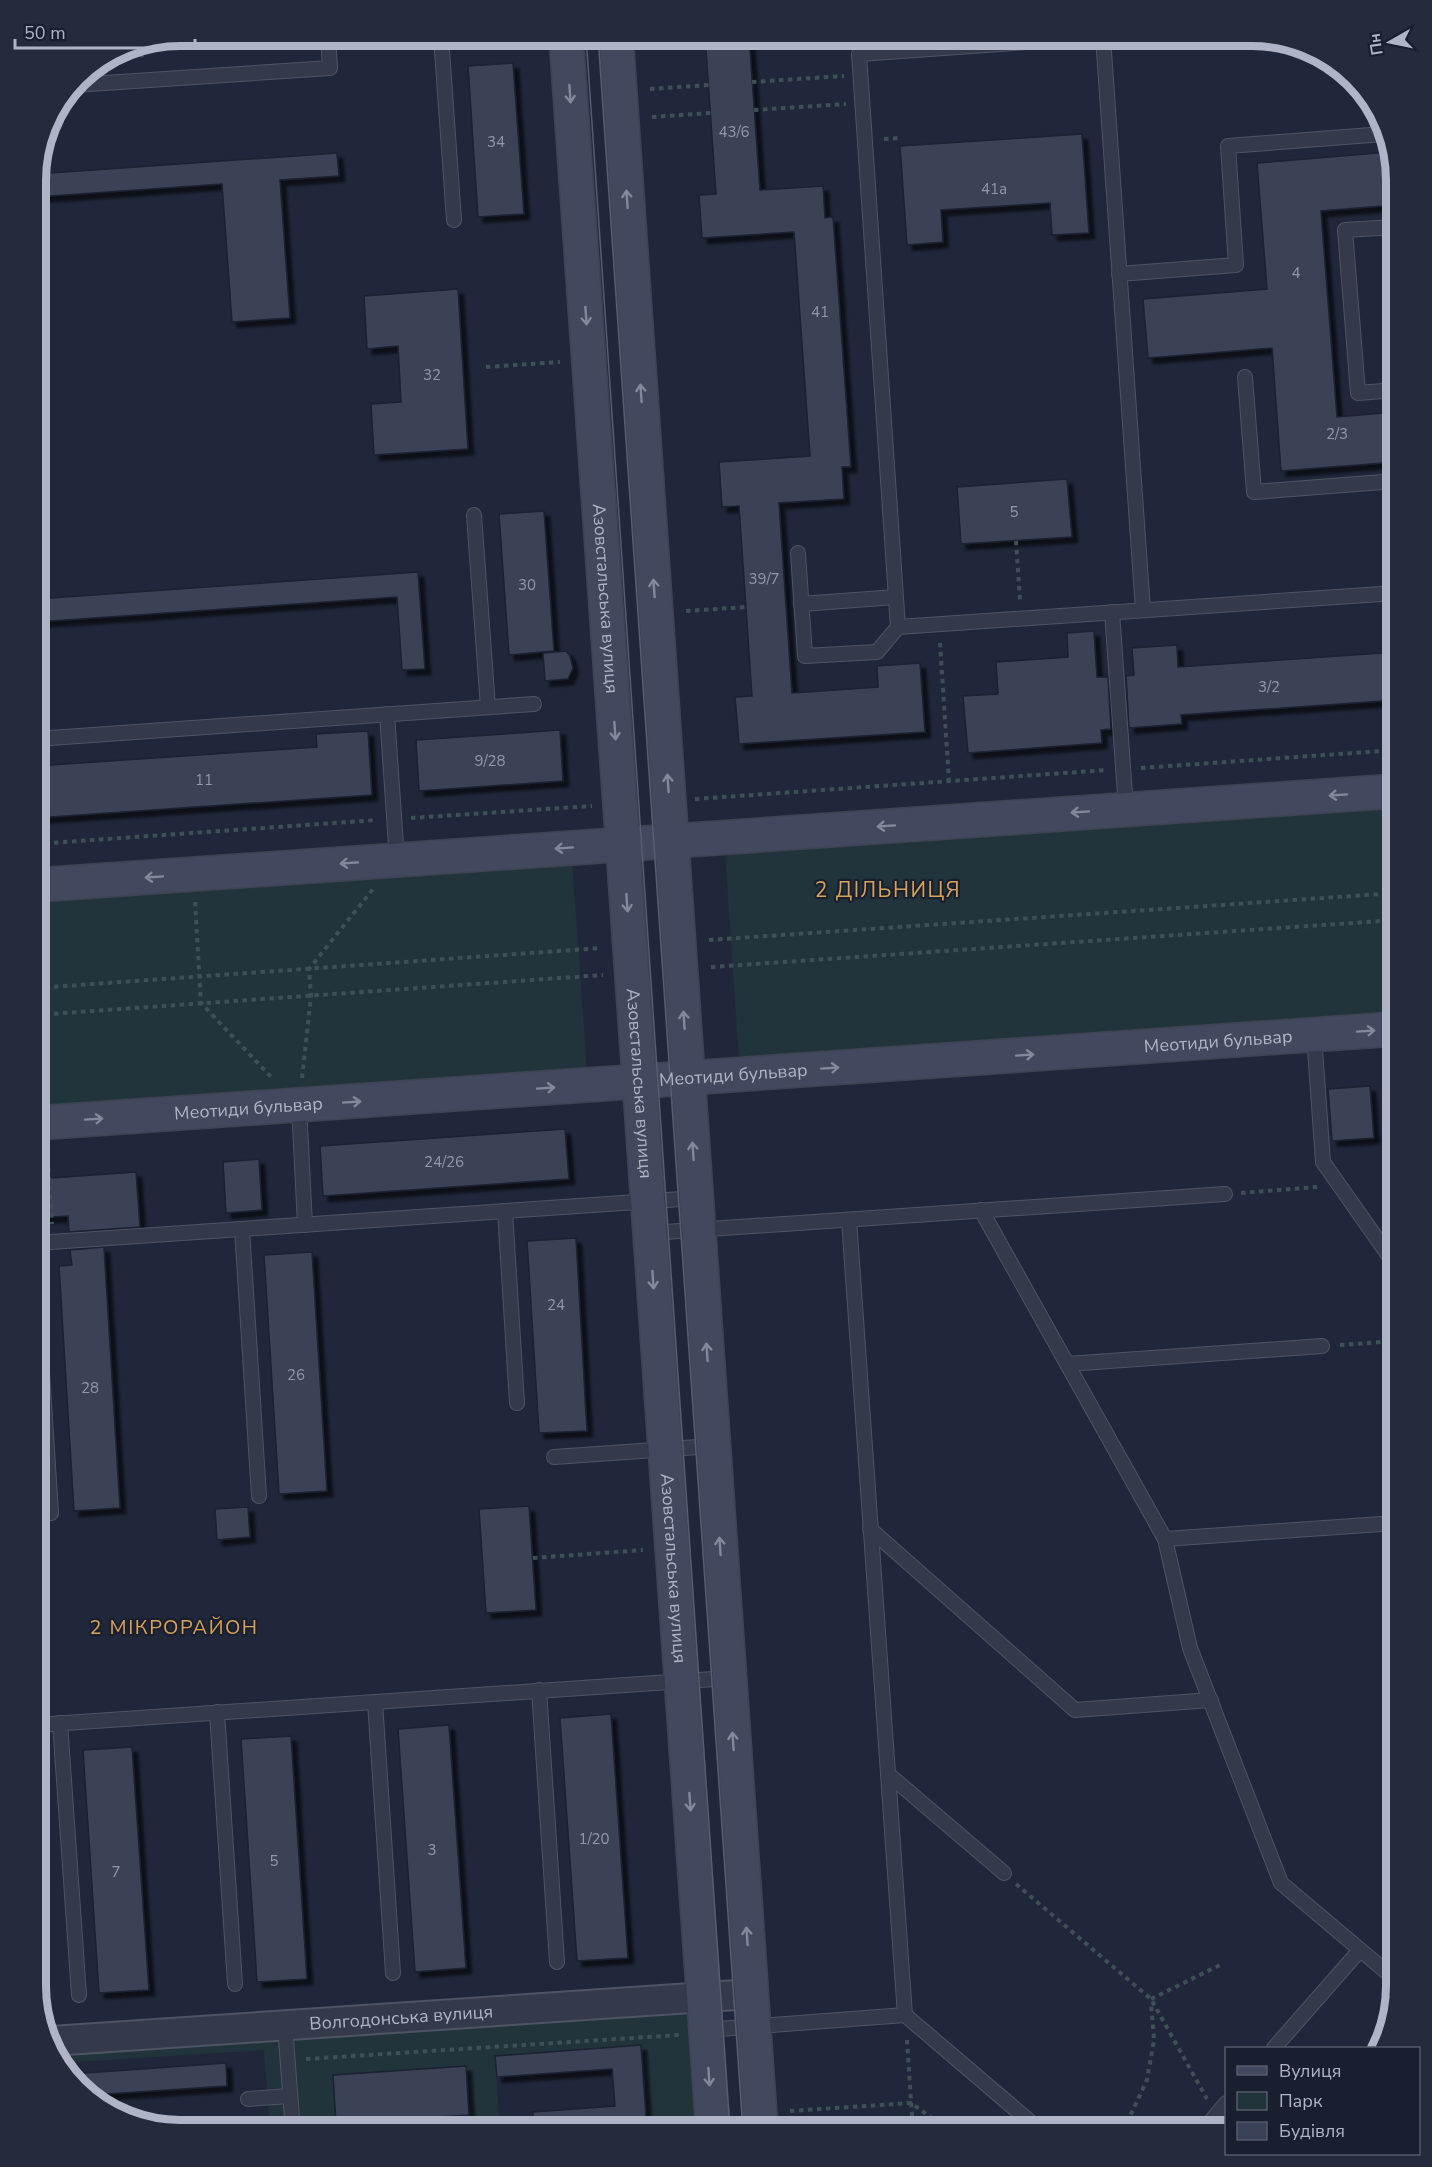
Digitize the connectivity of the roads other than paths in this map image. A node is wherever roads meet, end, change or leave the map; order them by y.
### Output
1 (329, 47) edge
2 (442, 47) edge
3 (567, 47) edge
4 (617, 47) edge
5 (948, 47) edge
6 (1104, 47) edge
7 (88, 84) edge
8 (1377, 135) edge
9 (454, 220) dead end
10 (1386, 227) edge
11 (1119, 274) junction
12 (1245, 377) dead end
13 (1386, 391) edge
14 (1386, 482) edge
15 (474, 515) dead end
16 (798, 553) dead end
17 (1386, 594) edge
18 (896, 597) junction
19 (801, 604) junction
20 (1143, 610) junction
21 (1112, 612) junction
22 (898, 627) junction
23 (534, 704) dead end
24 (488, 707) junction
25 (387, 714) junction
26 (47, 738) edge
27 (1386, 792) edge
28 (1126, 809) junction
29 (672, 841) junction
30 (623, 844) junction
31 (397, 860) junction
32 (47, 884) edge
33 (1386, 1030) edge
34 (1314, 1035) junction
35 (688, 1078) junction
36 (640, 1081) junction
37 (299, 1105) junction
38 (46, 1122) edge
39 (1225, 1194) road end
40 (696, 1198) junction
41 (648, 1201) junction
42 (981, 1210) junction
43 (505, 1211) junction
44 (849, 1220) junction
45 (305, 1225) junction
46 (242, 1229) junction
47 (698, 1230) junction
48 (650, 1233) junction
49 (46, 1242) edge
50 (1386, 1252) edge
51 (1322, 1346) road end
52 (1067, 1364) junction
53 (517, 1403) dead end
54 (46, 1440) edge
55 (713, 1446) junction
56 (665, 1449) junction
57 (554, 1457) dead end
58 (259, 1496) dead end
59 (51, 1513) dead end
60 (1386, 1524) edge
61 (870, 1529) junction
62 (1165, 1539) junction
63 (729, 1678) junction
64 (681, 1681) junction
65 (539, 1690) junction
66 (1211, 1700) junction
67 (375, 1701) junction
68 (217, 1712) junction
69 (60, 1723) junction
70 (46, 1724) edge
71 (888, 1774) junction
72 (1004, 1873) road end
73 (1360, 1950) junction
74 (557, 1962) dead end
75 (1386, 1972) edge
76 (393, 1973) dead end
77 (235, 1984) dead end
78 (751, 1994) junction
79 (79, 1995) dead end
80 (704, 1997) junction
81 (905, 2015) junction
82 (285, 2026) junction
83 (753, 2026) junction
84 (691, 2032) junction
85 (58, 2041) edge
86 (1276, 2047) edge
87 (291, 2096) junction
88 (248, 2099) dead end
89 (1225, 2105) edge
90 (292, 2120) edge
91 (711, 2120) edge
92 (759, 2120) edge
93 (1028, 2120) edge
94 (1212, 2120) edge

1 - 7 lane
2 - 9 lane
3 -> 30 street, Азовстальська вулиця
29 -> 4 street
5 - 18 lane
6 - 11 lane
8 - 11 lane
10 - 13 lane
11 - 20 lane
12 - 14 lane
15 - 24 lane
16 - 19 lane
17 - 20 lane
18 - 19 lane
18 - 22 lane
19 - 22 lane
20 - 21 lane
21 - 22 lane
21 - 28 lane
23 - 24 lane
24 - 25 lane
25 - 26 lane
25 - 31 lane
27 -> 28 street
28 -> 29 street
29 - 30 street
35 -> 29 street
30 -> 31 street
30 -> 36 street, Азовстальська вулиця
31 -> 32 street
34 -> 33 street, Меотиди бульвар
35 -> 34 street, Меотиди бульвар
34 - 50 lane
35 - 36 street, Меотиди бульвар
40 -> 35 street
37 -> 36 street, Меотиди бульвар
36 - 41 street, Азовстальська вулиця
38 -> 37 street, Меотиди бульвар
37 - 45 lane
39 - 42 lane
40 - 41 lane
40 - 47 street
41 - 43 lane
41 - 48 street, Азовстальська вулиця
42 - 44 lane
42 - 52 lane
43 - 45 lane
43 - 53 lane
44 - 47 lane
44 - 61 lane
45 - 46 lane
46 - 49 lane
46 - 58 lane
47 - 48 lane
55 -> 47 street
48 -> 56 street, Азовстальська вулиця
51 - 52 lane
52 - 62 lane
54 - 59 lane
55 - 56 lane
63 -> 55 street
56 - 57 lane
56 - 64 street, Азовстальська вулиця
60 - 62 lane
61 - 66 lane
61 - 71 lane
62 - 66 lane
63 - 64 lane
78 -> 63 street
64 - 65 lane
64 -> 80 street, Азовстальська вулиця
65 - 67 lane
65 - 74 lane
66 - 73 lane
67 - 68 lane
67 - 76 lane
68 - 69 lane
68 - 77 lane
69 - 70 lane
69 - 79 lane
71 - 72 lane
71 - 81 lane
73 - 75 lane
73 - 86 lane
78 - 80 street, Волгодонська вулиця
78 - 83 street
80 - 82 street, Волгодонська вулиця
80 - 84 street, Азовстальська вулиця
81 - 83 lane
81 - 93 lane
82 - 85 street, Волгодонська вулиця
82 - 87 lane
83 - 84 lane
83 - 92 street
84 -> 91 street, Азовстальська вулиця
87 - 88 lane
87 - 90 lane
89 - 94 lane

